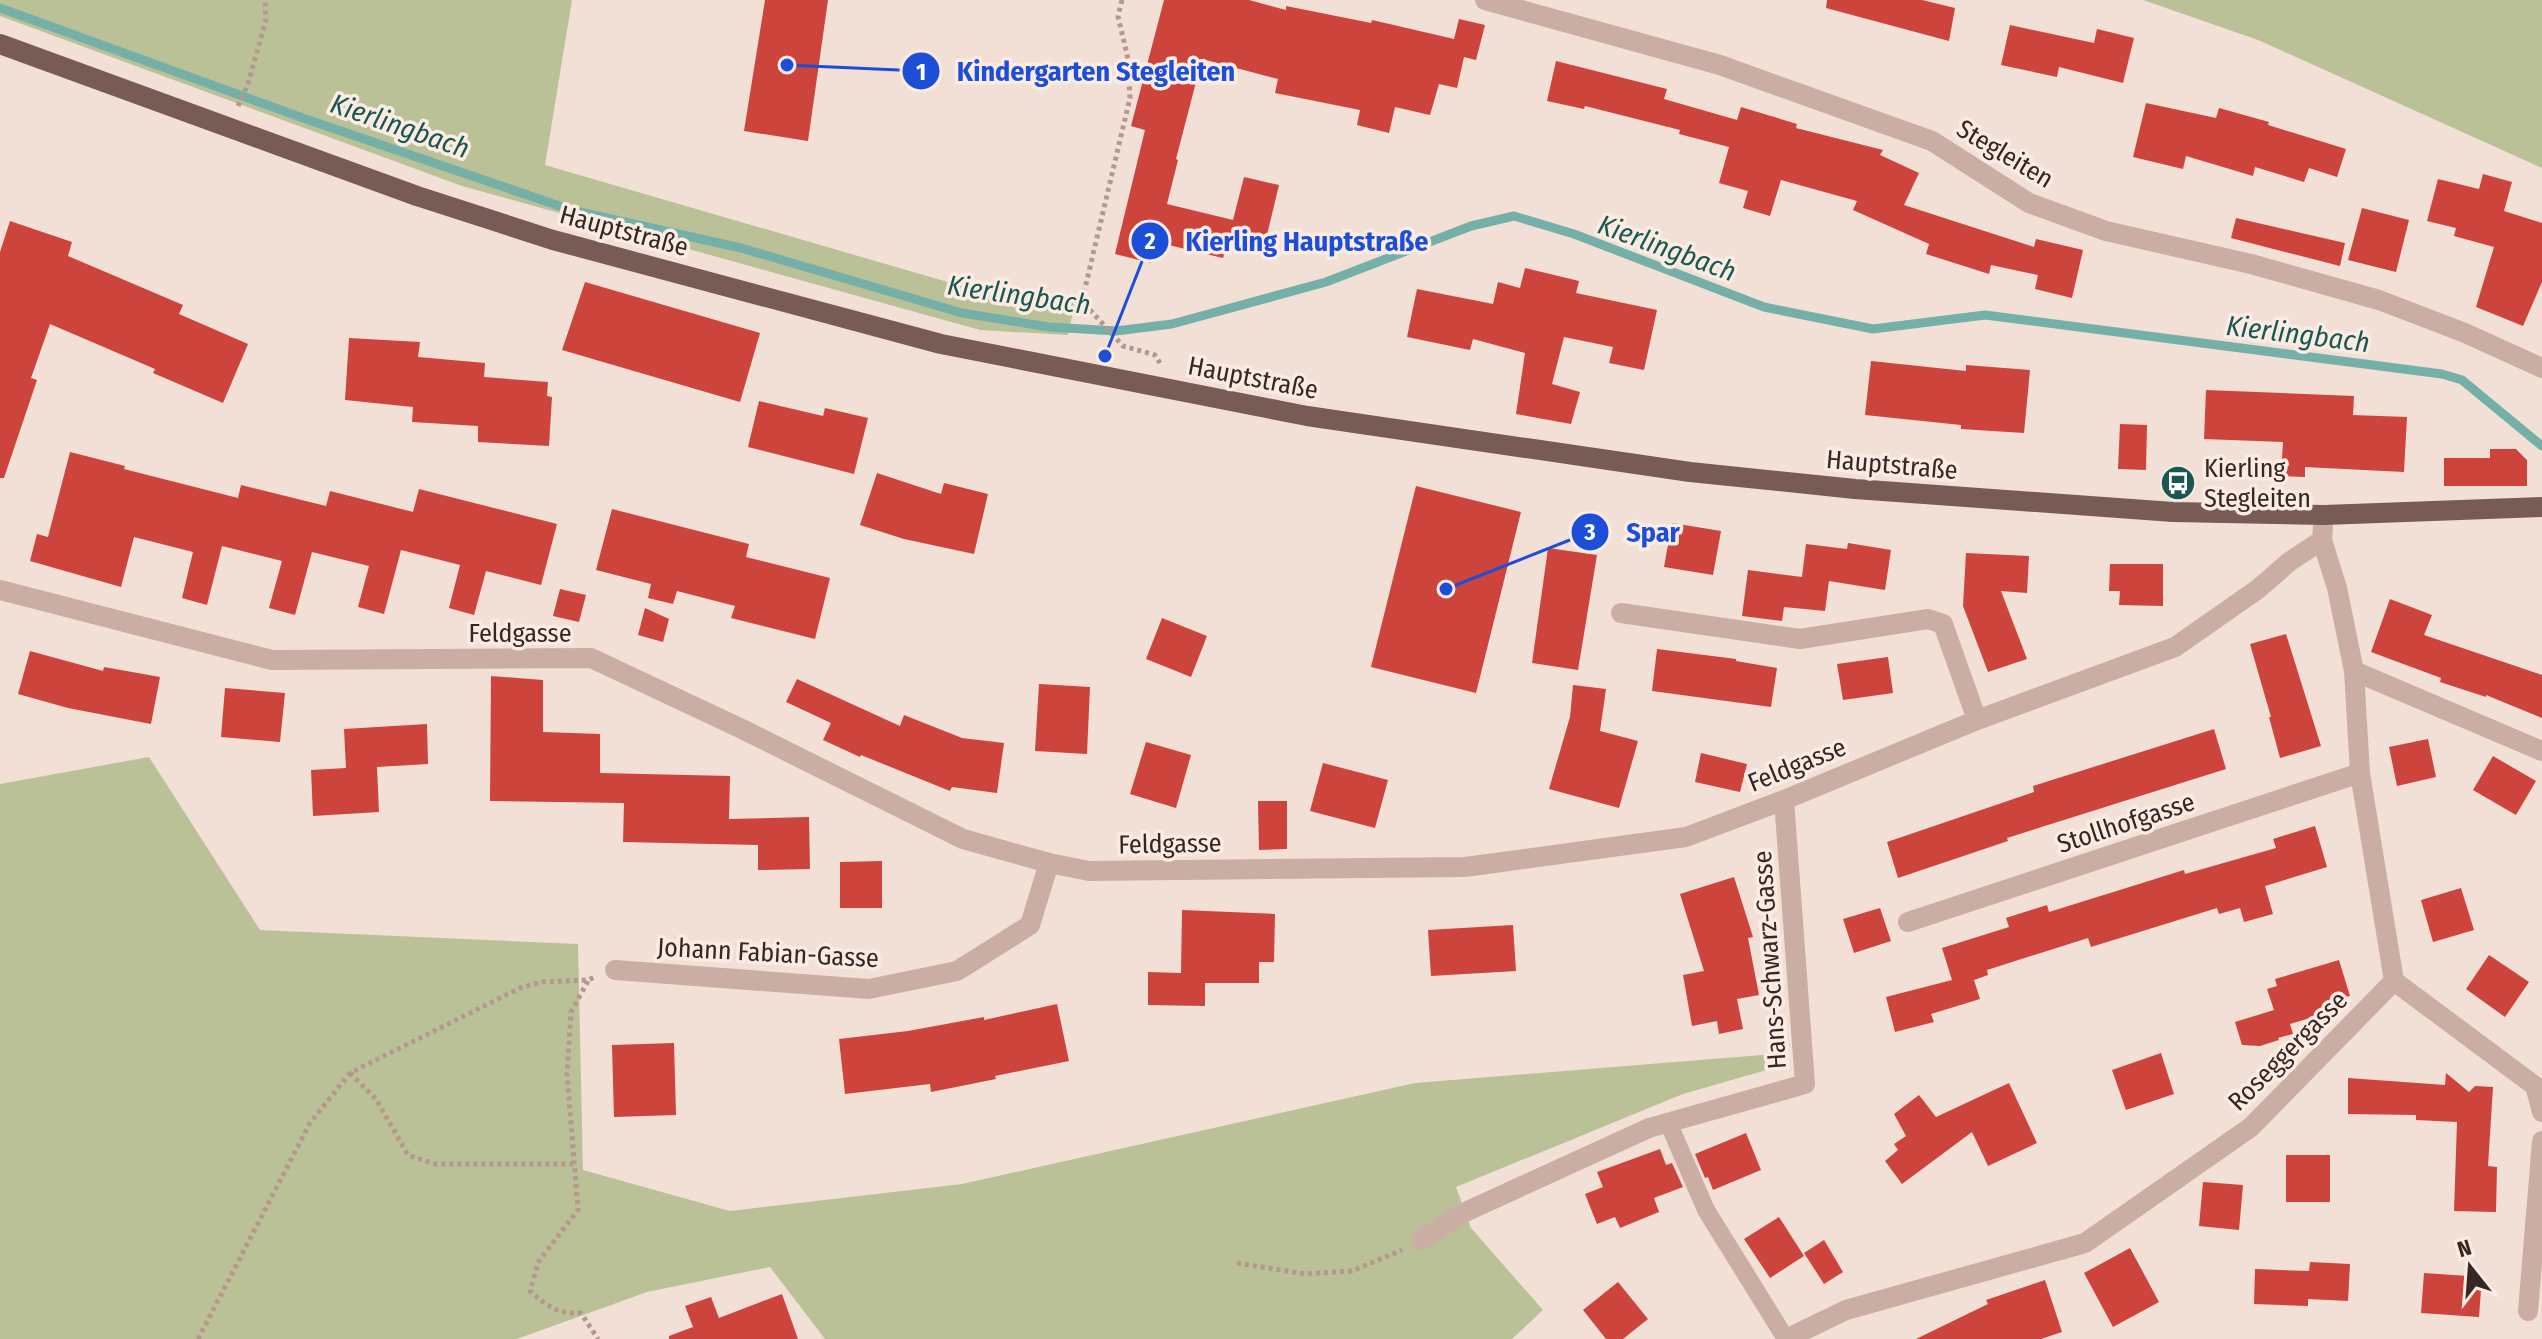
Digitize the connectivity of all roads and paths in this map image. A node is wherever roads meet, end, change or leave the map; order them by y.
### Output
1 (265, 0) edge
2 (1122, 0) edge
3 (1485, 0) edge
4 (0, 44) edge
5 (240, 105) dead end
6 (1123, 346) dead end
7 (2542, 368) edge
8 (2542, 507) edge
9 (2324, 515) junction
10 (2322, 540) junction
11 (0, 590) edge
12 (1621, 613) dead end
13 (2354, 671) junction
14 (1977, 720) junction
15 (2542, 751) edge
16 (2360, 773) junction
17 (1784, 800) junction
18 (1049, 863) junction
19 (1908, 922) dead end
20 (615, 970) joint
21 (588, 980) junction
22 (2394, 981) junction
23 (350, 1073) junction
24 (2542, 1112) edge
25 (1668, 1122) junction
26 (2542, 1141) edge
27 (573, 1164) junction
28 (1421, 1240) joint
29 (1237, 1263) dead end
30 (2528, 1311) dead end
31 (198, 1339) edge
32 (598, 1339) edge
33 (1786, 1339) edge

1 - 5 path
2 - 6 path
3 - 7 street, Stegleiten
4 - 9 main road, Hauptstraße
8 - 9 main road, Hauptstraße
9 - 10 street
10 - 13 street
10 - 14 street, Feldgasse
11 - 18 street, Feldgasse
12 - 14 street
13 - 15 street
13 - 16 street
14 - 17 street, Feldgasse
16 - 19 street, Stollhofgasse
16 - 22 street
17 - 18 street, Feldgasse
17 - 25 street, Hans-Schwarz-Gasse
18 - 20 street, Johann Fabian-Gasse
20 - 21 path
21 - 23 path
21 - 27 path
22 - 24 street
22 - 33 street, Roseggergasse
23 - 27 path
23 - 31 path
25 - 28 street, Hans-Schwarz-Gasse
25 - 33 lane
26 - 30 street
27 - 32 path
28 - 29 path

